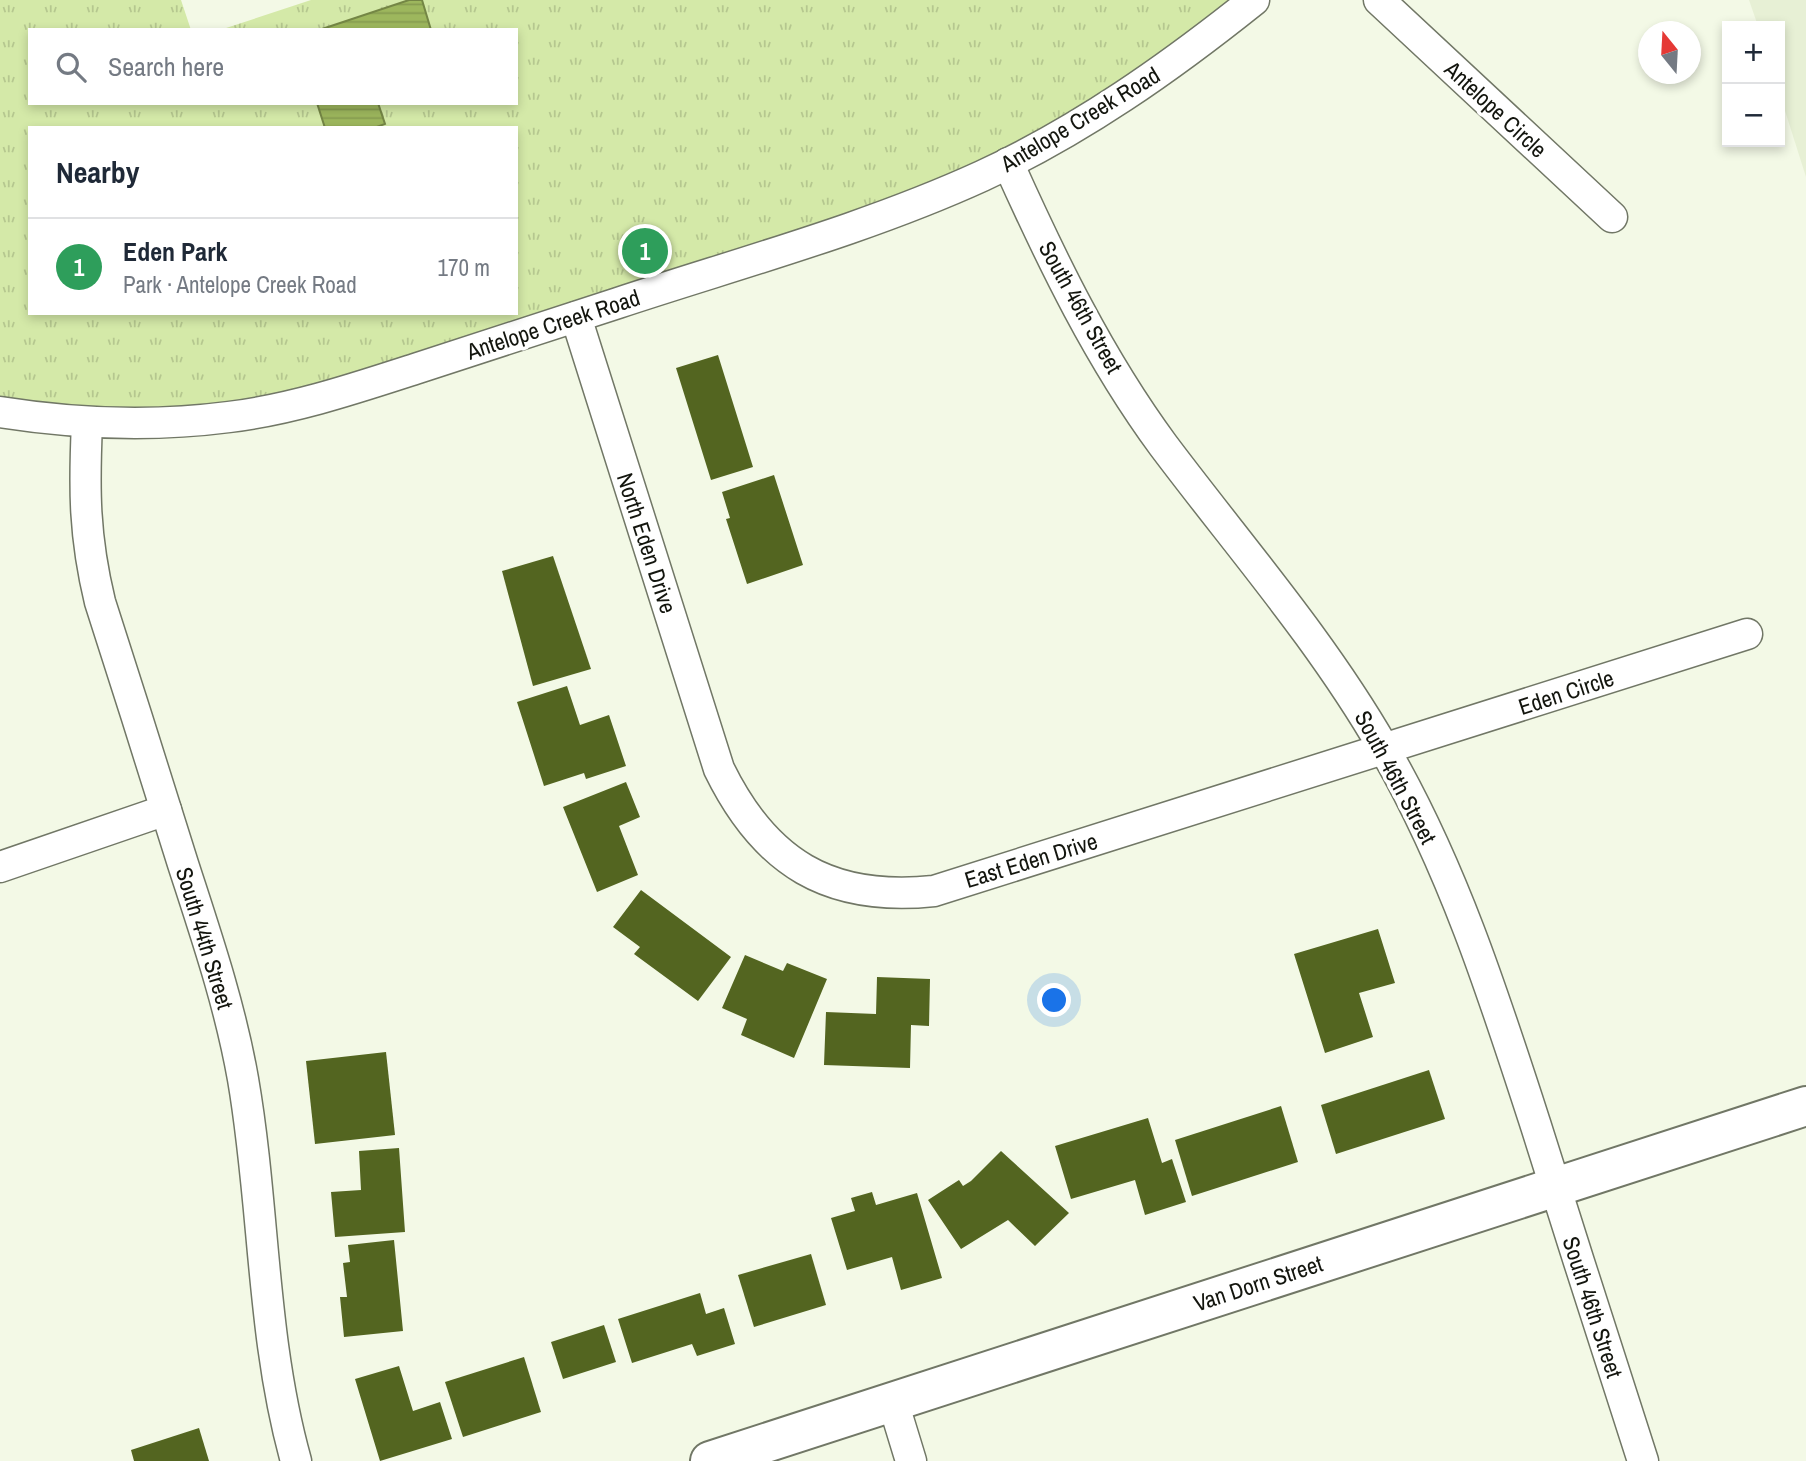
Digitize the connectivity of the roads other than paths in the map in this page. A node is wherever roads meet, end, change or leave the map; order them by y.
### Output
1 (1254, 0) edge
2 (1379, 0) edge
3 (1008, 163) junction
4 (1612, 217) dead end
5 (576, 317) junction
6 (0, 412) edge
7 (87, 423) junction
8 (1747, 634) dead end
9 (1384, 750) junction
10 (719, 769) joint
11 (166, 810) junction
12 (0, 867) edge
13 (1806, 1106) edge
14 (1555, 1186) junction
15 (893, 1402) junction
16 (296, 1461) edge
17 (710, 1461) edge
18 (911, 1461) edge
19 (1643, 1461) edge

1 - 3 street, Antelope Creek Road
2 - 4 street, Antelope Circle
3 - 5 street, Antelope Creek Road
3 - 9 street, South 46th Street
5 - 7 street, Antelope Creek Road
5 - 10 street, North Eden Drive
6 - 7 street, Antelope Creek Road
7 - 11 street, South 44th Street
8 - 9 street, Eden Circle
9 - 10 street, East Eden Drive
9 - 14 street, South 46th Street
11 - 12 street
11 - 16 street, South 44th Street
13 - 14 main road, Van Dorn Street
14 - 15 main road, Van Dorn Street
14 - 19 street, South 46th Street
15 - 17 main road, Van Dorn Street
15 - 18 street

